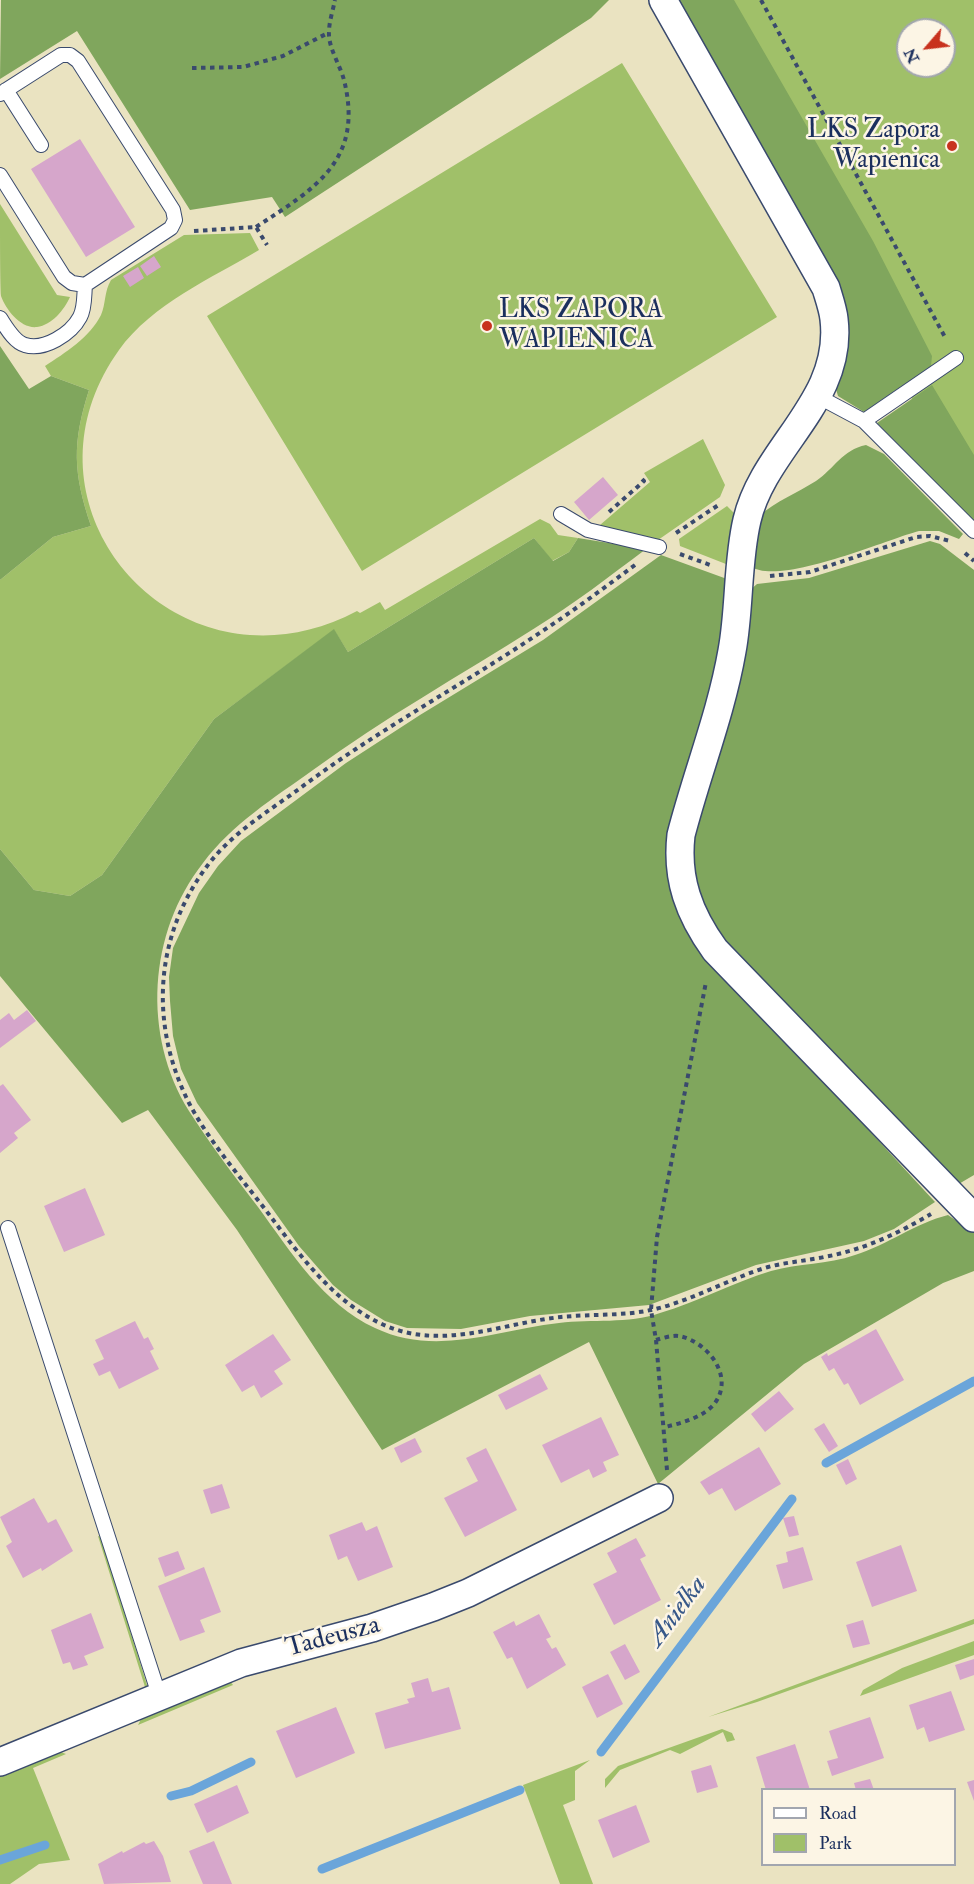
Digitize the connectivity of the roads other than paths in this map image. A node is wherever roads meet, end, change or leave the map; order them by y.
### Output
1 (663, 0) edge
2 (3, 92) edge
3 (41, 145) dead end
4 (0, 175) edge
5 (85, 285) junction
6 (0, 318) edge
7 (956, 358) road end
8 (819, 397) junction
9 (864, 421) junction
10 (561, 514) dead end
11 (974, 531) edge
12 (659, 547) road end
13 (974, 1218) edge
14 (8, 1228) dead end
15 (663, 1487) road end
16 (160, 1698) junction
17 (0, 1762) edge

1 - 8 street
2 - 3 lane
2 - 5 lane
4 - 5 lane
5 - 6 lane
7 - 9 lane
8 - 9 lane
8 - 13 street
9 - 11 lane
10 - 12 lane
14 - 16 lane
15 - 16 street, Tadeusza
16 - 17 street, Tadeusza

